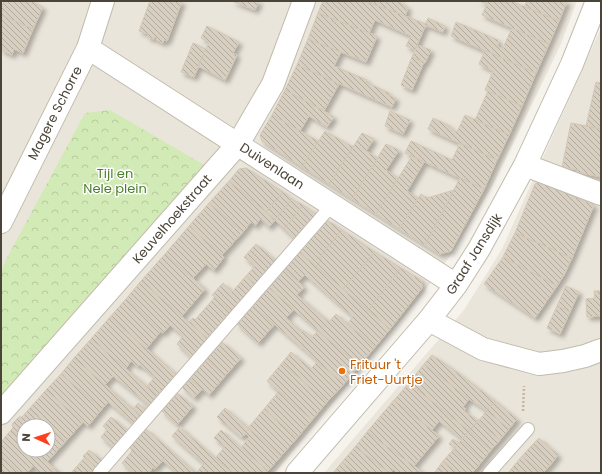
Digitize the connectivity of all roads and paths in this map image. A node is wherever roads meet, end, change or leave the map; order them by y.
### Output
1 (103, 1) edge
2 (304, 1) edge
3 (597, 1) edge
4 (88, 48) junction
5 (238, 144) junction
6 (525, 165) junction
7 (601, 194) edge
8 (332, 205) junction
9 (1, 222) edge
10 (456, 285) junction
11 (429, 320) junction
12 (601, 350) edge
13 (524, 360) junction
14 (1, 413) edge
15 (526, 432) joint
16 (99, 473) edge
17 (297, 473) edge
18 (489, 473) edge

1 - 4 street, Magere Schorre
2 - 5 street, Keuvelhoekstraat
3 - 6 street, Graaf Jansdijk
4 - 5 street, Duivenlaan
4 - 9 street, Magere Schorre
5 - 8 street, Duivenlaan
5 - 14 street, Keuvelhoekstraat
6 - 7 street
6 - 10 street, Graaf Jansdijk
8 - 10 street, Duivenlaan
8 - 16 lane
10 - 11 street, Graaf Jansdijk
11 - 13 street
11 - 17 street, Graaf Jansdijk
12 - 13 street
13 - 15 path
15 - 18 lane

